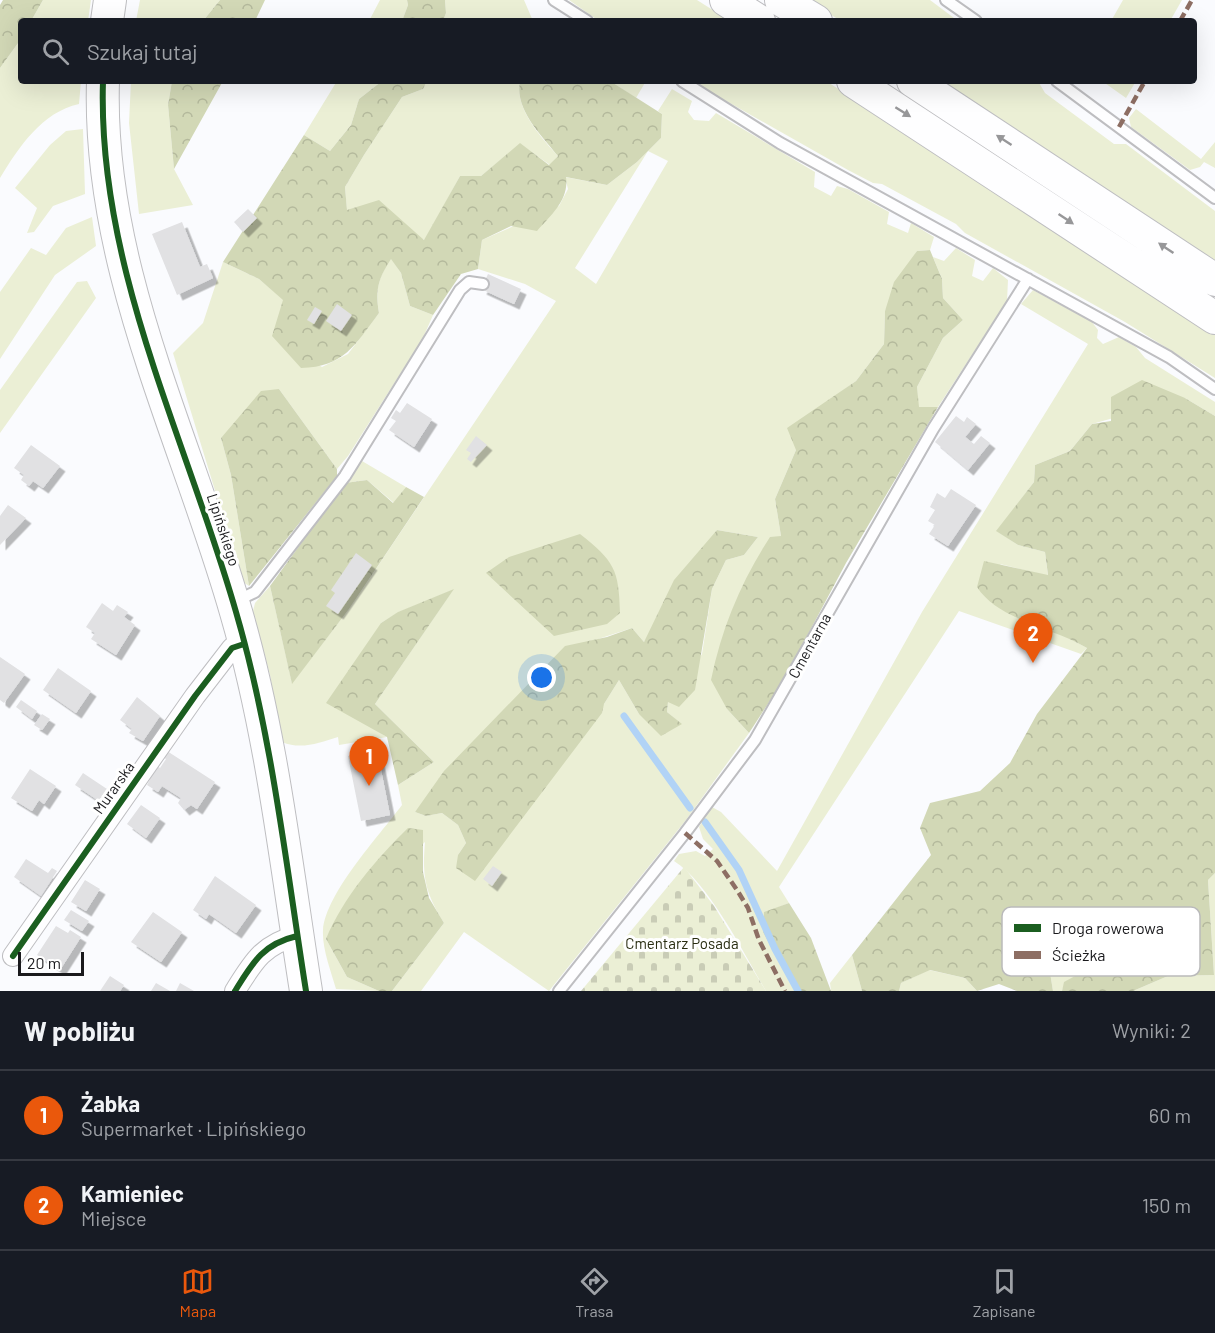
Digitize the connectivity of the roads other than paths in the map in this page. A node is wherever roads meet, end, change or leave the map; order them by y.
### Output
1 (111, 0) edge
2 (554, 0) edge
3 (726, 0) edge
4 (781, 0) edge
5 (946, 0) edge
6 (108, 18) edge
7 (582, 18) edge
8 (754, 18) edge
9 (811, 18) edge
10 (972, 18) edge
11 (103, 84) edge
12 (687, 84) edge
13 (858, 84) edge
14 (918, 84) edge
15 (1061, 84) edge
16 (1215, 198) edge
17 (1028, 279) junction
18 (1215, 280) edge
19 (483, 284) dead end
20 (1215, 318) edge
21 (1215, 389) edge
22 (234, 603) junction
23 (244, 644) junction
24 (297, 936) junction
25 (13, 956) dead end
26 (235, 991) edge
27 (306, 991) edge
28 (559, 991) edge

1 - 6 main road
2 - 7 lane
3 - 8 main road
4 - 9 main road
5 - 10 lane
11 - 22 main road, Lipińskiego
12 - 17 lane
13 -> 20 main road
18 -> 14 main road
15 - 16 lane
17 - 21 lane
17 - 28 lane, Cmentarna
19 - 22 lane
22 - 23 main road, Lipińskiego
23 - 24 main road, Lipińskiego
23 - 25 street, Murarska
24 - 26 street
24 - 27 main road, Lipińskiego

